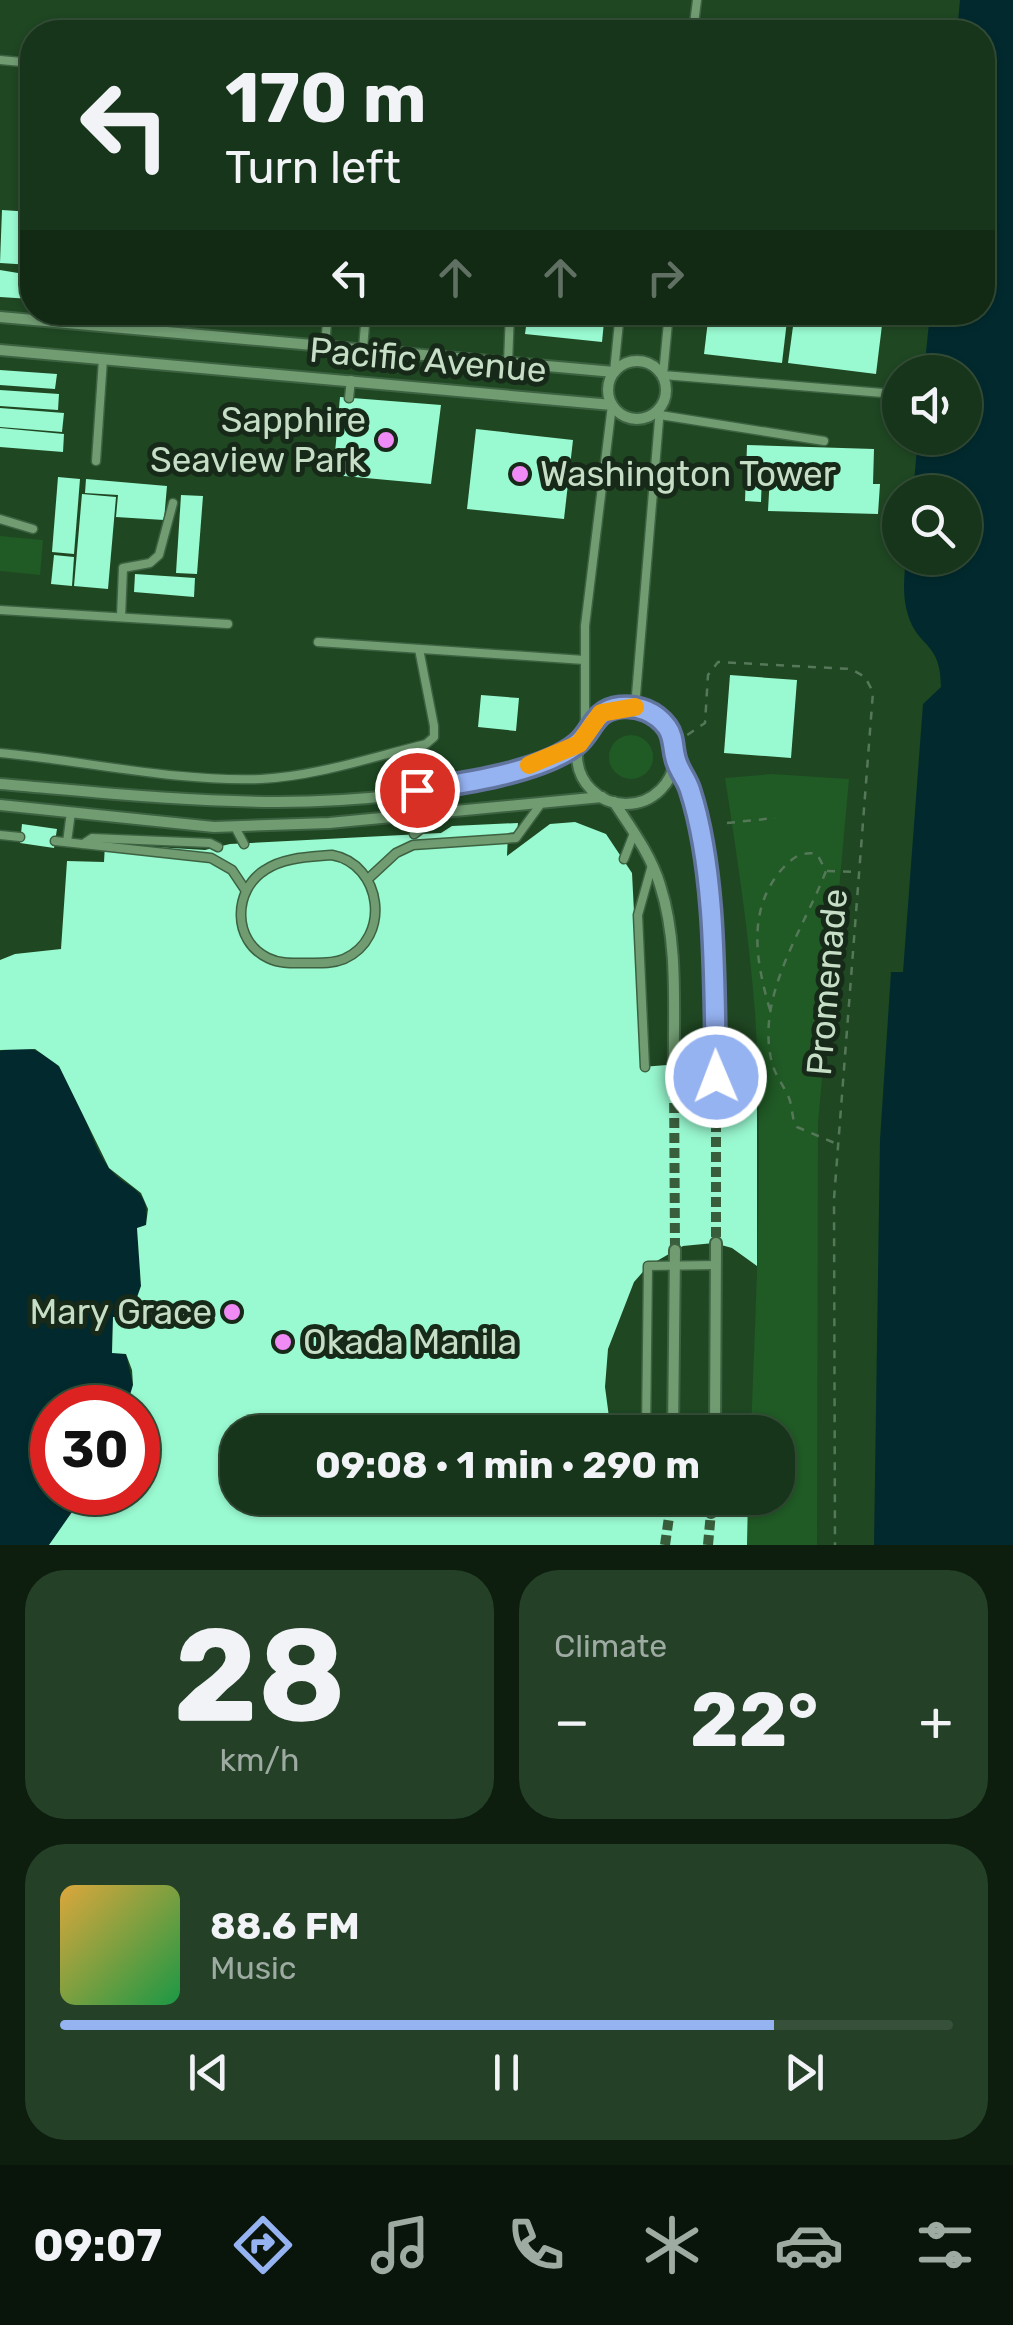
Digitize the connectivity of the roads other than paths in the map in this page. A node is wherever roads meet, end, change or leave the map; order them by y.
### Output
1 (138, 325) edge
2 (327, 325) edge
3 (365, 325) edge
4 (509, 325) edge
5 (619, 325) edge
6 (668, 325) edge
7 (325, 345) junction
8 (363, 348) junction
9 (0, 350) edge
10 (103, 359) junction
11 (508, 362) junction
12 (614, 372) junction
13 (663, 375) junction
14 (350, 380) junction
15 (882, 393) edge
16 (348, 398) dead end
17 (612, 405) junction
18 (660, 412) junction
19 (824, 440) dead end
20 (96, 461) dead end
21 (174, 503) dead end
22 (0, 519) edge
23 (33, 529) dead end
24 (0, 610) edge
25 (120, 617) junction
26 (228, 624) dead end
27 (318, 642) dead end
28 (418, 649) junction
29 (584, 660) junction
30 (635, 707) junction
31 (585, 730) junction
32 (579, 744) junction
33 (0, 752) edge
34 (675, 760) junction
35 (0, 784) edge
36 (602, 797) junction
37 (614, 802) junction
38 (0, 805) edge
39 (540, 805) junction
40 (446, 810) junction
41 (71, 812) junction
42 (151, 820) junction
43 (236, 827) junction
44 (634, 833) junction
45 (414, 834) dead end
46 (0, 835) edge
47 (20, 837) dead end
48 (55, 840) dead end
49 (67, 842) junction
50 (149, 842) junction
51 (83, 844) junction
52 (244, 844) dead end
53 (218, 847) dead end
54 (624, 859) dead end
55 (652, 865) junction
56 (369, 878) junction
57 (246, 891) junction
58 (644, 1062) dead end
59 (674, 1074) tunnel mouth
60 (716, 1077) tunnel mouth
61 (716, 1242) tunnel mouth
62 (675, 1250) tunnel mouth
63 (716, 1265) junction
64 (675, 1266) junction
65 (646, 1415) edge
66 (673, 1415) edge
67 (715, 1415) edge

1 - 7 street, Pacific Avenue
2 - 7 lane
3 - 8 lane
4 - 11 lane
5 - 12 lane
6 - 13 lane
7 - 8 street, Pacific Avenue
8 - 11 street, Pacific Avenue
9 - 10 street, Pacific Avenue
10 - 14 street, Pacific Avenue
10 - 20 lane
11 - 12 street, Pacific Avenue
12 - 13 street
12 - 17 street
13 - 15 lane
13 - 18 street
14 - 16 lane
14 - 17 street, Pacific Avenue
17 - 18 street
17 - 29 lane
18 - 19 lane
18 - 30 lane
21 - 25 lane
22 - 23 lane
24 - 25 lane
25 - 26 lane
27 - 28 lane
28 - 29 lane
28 - 33 lane
29 - 31 lane
30 - 31 street
30 - 34 street
31 - 32 street
32 - 35 street
32 - 36 street
34 - 37 street
34 - 60 street
36 - 37 street
36 - 39 street
37 - 44 street
38 - 41 street
39 - 40 street
39 - 56 lane
40 - 43 street
40 - 45 lane
41 - 42 street
41 - 49 lane
42 - 43 street
42 - 50 lane
43 - 52 lane
44 - 54 lane
44 - 55 street
46 - 47 lane
48 - 49 lane
49 - 51 lane
50 - 51 lane
50 - 53 lane
51 - 57 lane
55 - 58 lane
55 - 59 street
56 - 57 lane
56 - 57 lane
61 - 63 street
62 - 64 street
63 - 64 lane
63 - 67 street
64 - 65 lane
64 - 66 street

